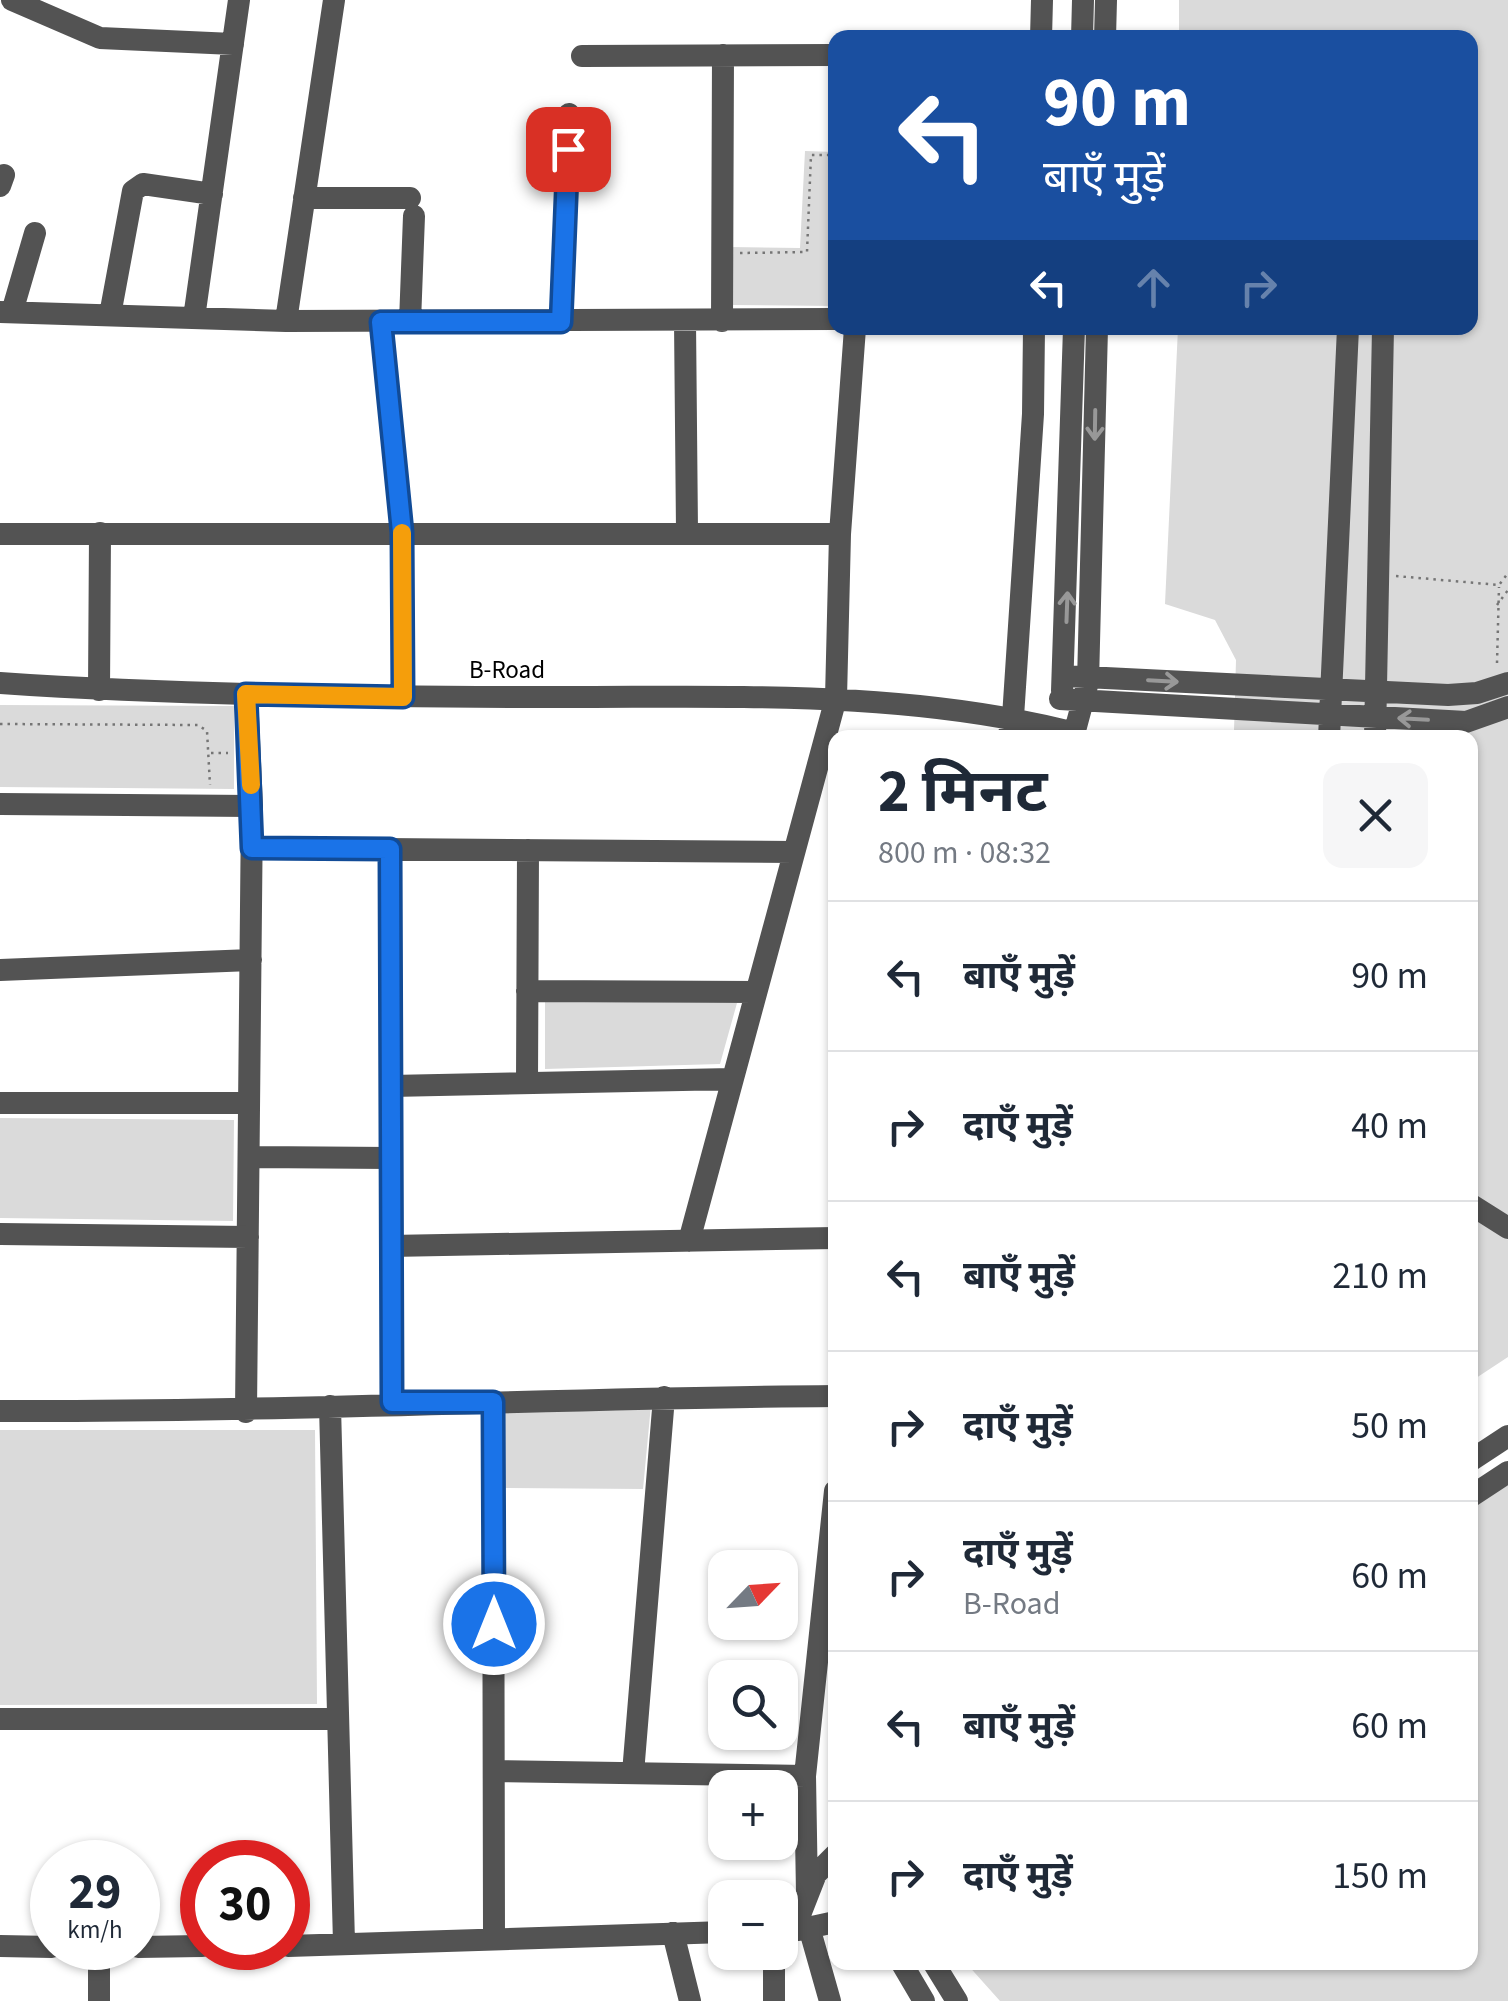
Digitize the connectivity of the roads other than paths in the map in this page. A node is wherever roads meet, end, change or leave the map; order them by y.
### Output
1 (12, 0) edge
2 (239, 0) edge
3 (334, 0) edge
4 (1042, 0) edge
5 (1083, 0) edge
6 (1106, 0) edge
7 (1041, 30) edge
8 (1082, 30) edge
9 (1105, 30) edge
10 (233, 44) junction
11 (723, 55) junction
12 (828, 55) edge
13 (582, 56) dead end
14 (569, 114) dead end
15 (212, 194) junction
16 (304, 198) junction
17 (36, 234) dead end
18 (6, 312) edge
19 (110, 315) junction
20 (194, 318) junction
21 (828, 319) edge
22 (286, 321) junction
23 (722, 321) junction
24 (381, 322) junction
25 (410, 322) junction
26 (561, 322) junction
27 (684, 322) junction
28 (854, 335) edge
29 (1034, 335) edge
30 (1074, 335) edge
31 (1098, 335) edge
32 (1348, 335) edge
33 (1383, 335) edge
34 (402, 532) junction
35 (688, 532) junction
36 (100, 533) junction
37 (0, 534) edge
38 (840, 534) junction
39 (0, 683) edge
40 (1074, 688) junction
41 (99, 690) junction
42 (1334, 690) junction
43 (1378, 692) junction
44 (1507, 692) edge
45 (246, 694) junction
46 (403, 697) junction
47 (836, 698) junction
48 (1330, 726) edge
49 (1010, 727) edge
50 (1376, 727) edge
51 (1063, 730) edge
52 (0, 804) edge
53 (252, 806) junction
54 (252, 848) junction
55 (390, 849) junction
56 (528, 850) junction
57 (794, 852) junction
58 (250, 960) junction
59 (0, 970) edge
60 (527, 991) junction
61 (756, 992) junction
62 (732, 1079) junction
63 (526, 1083) junction
64 (391, 1086) junction
65 (0, 1103) edge
66 (250, 1103) junction
67 (249, 1157) junction
68 (391, 1158) junction
69 (1478, 1209) edge
70 (1508, 1228) edge
71 (0, 1234) edge
72 (248, 1236) junction
73 (828, 1238) edge
74 (689, 1240) junction
75 (390, 1246) junction
76 (828, 1396) edge
77 (664, 1397) junction
78 (392, 1402) junction
79 (493, 1402) junction
80 (330, 1406) junction
81 (0, 1411) edge
82 (246, 1412) junction
83 (1508, 1436) edge
84 (1478, 1456) edge
85 (1508, 1472) edge
86 (1478, 1492) edge
87 (828, 1559) edge
88 (0, 1719) edge
89 (337, 1719) junction
90 (495, 1772) junction
91 (633, 1773) junction
92 (806, 1776) junction
93 (828, 1861) edge
94 (807, 1894) junction
95 (798, 1920) edge
96 (828, 1923) edge
97 (798, 1928) edge
98 (708, 1932) edge
99 (672, 1933) junction
100 (798, 1935) edge
101 (494, 1936) junction
102 (344, 1944) junction
103 (310, 1945) edge
104 (0, 1946) edge
105 (30, 1946) edge
106 (99, 1970) edge
107 (774, 1970) edge
108 (906, 1970) edge
109 (938, 1970) edge
110 (99, 2001) edge
111 (690, 2001) edge
112 (774, 2001) edge
113 (830, 2001) edge
114 (924, 2001) edge
115 (957, 2001) edge

1 - 10 street
2 - 10 street
3 - 16 street
4 - 7 street
5 - 8 street
6 - 9 street
10 - 15 street
11 - 12 street
11 - 13 street
11 - 23 street
14 - 26 street
15 - 19 street
15 - 20 street
16 - 22 street
16 - 25 street
17 - 18 street
18 - 19 street
19 - 20 street
20 - 22 street
21 - 23 street
22 - 24 street
23 - 27 street
24 - 25 street
24 - 34 street
25 - 26 street
26 - 27 street
27 - 35 street
28 - 38 street
29 - 49 street
40 -> 30 street
31 -> 40 street
32 - 42 street
33 - 43 street
34 - 35 street
34 - 36 street
34 - 46 street
35 - 38 street
36 - 37 street
36 - 41 street
38 - 47 street
39 - 41 street, B-Road
40 -> 42 street
40 - 48 street
40 - 51 street
41 - 45 street, B-Road
42 - 43 street
42 - 48 street
43 - 44 street
43 - 50 street
44 -> 50 street
45 - 46 street, B-Road
45 - 53 street
46 - 47 street, B-Road
47 - 49 street, B-Road
47 - 57 street
48 - 50 street
52 - 53 street
53 - 54 street
54 - 55 street
54 - 58 street
55 - 56 street
55 - 64 street
56 - 57 street
56 - 60 street
57 - 61 street
58 - 59 street
58 - 66 street
60 - 61 street
60 - 63 street
61 - 62 street
62 - 63 street
62 - 74 street
63 - 64 street
64 - 68 street
65 - 66 street
66 - 67 street
67 - 68 street
67 - 72 street
68 - 75 street
69 - 70 street
71 - 72 street
72 - 82 street
73 - 74 street
74 - 75 street
75 - 78 street
76 - 77 street
77 - 79 street
77 - 91 street
78 - 79 street
78 - 80 street
79 - 90 street
80 - 82 street
80 - 89 street
81 - 82 street
83 - 84 street
85 - 86 street
87 - 92 street
88 - 89 street
89 - 102 street
90 - 91 street
90 - 101 street
91 - 92 street
92 - 94 street
93 - 94 street
94 - 95 street
96 - 97 street
98 - 99 street
99 - 101 street
99 - 111 street
100 - 113 street
101 - 102 street
102 - 103 street
104 - 105 street
106 - 110 street
107 - 112 street
108 - 114 street
109 - 115 street

